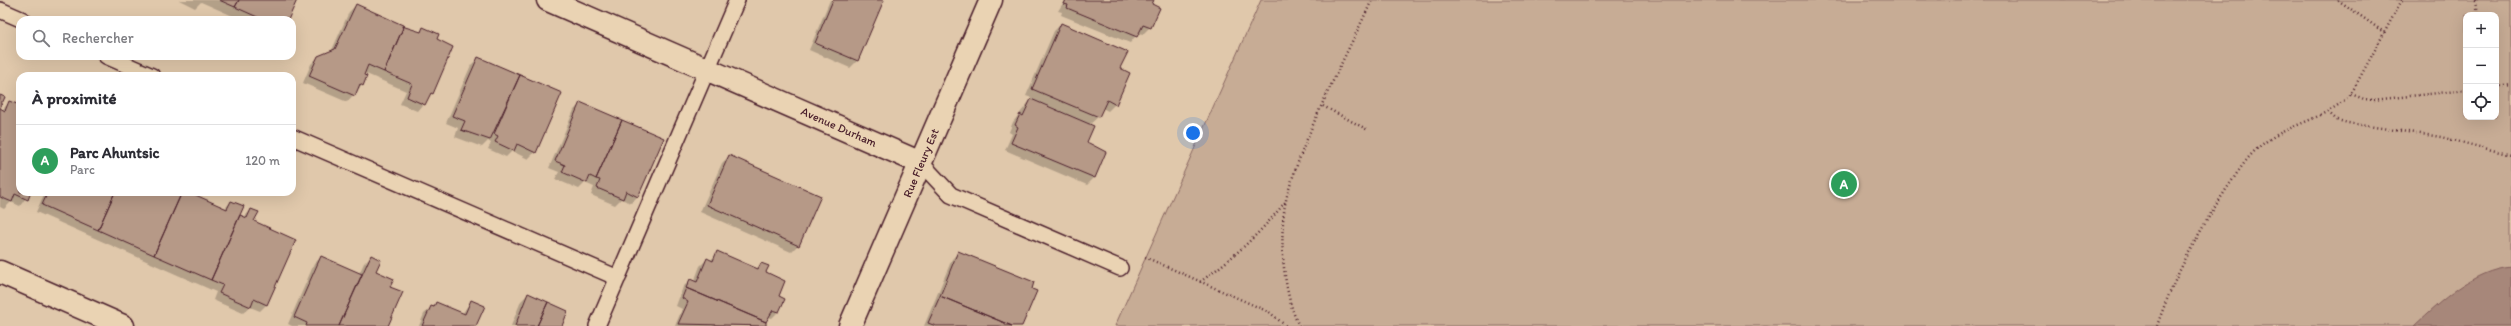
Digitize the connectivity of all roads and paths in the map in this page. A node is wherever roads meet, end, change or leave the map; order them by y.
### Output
1 (548, 0) edge
2 (737, 0) edge
3 (991, 0) edge
4 (1372, 0) edge
5 (2338, 0) edge
6 (2402, 0) edge
7 (2476, 0) edge
8 (0, 10) edge
9 (2478, 12) edge
10 (16, 17) edge
11 (2385, 33) junction
12 (115, 60) edge
13 (708, 70) junction
14 (143, 72) edge
15 (2511, 85) edge
16 (2499, 87) edge
17 (2463, 90) edge
18 (2351, 94) junction
19 (1323, 106) junction
20 (2328, 112) junction
21 (1368, 130) dead end
22 (296, 138) edge
23 (2511, 155) edge
24 (921, 163) junction
25 (1286, 201) junction
26 (1145, 257) dead end
27 (1120, 268) dead end
28 (0, 272) edge
29 (618, 278) junction
30 (1200, 283) junction
31 (123, 326) edge
32 (597, 326) edge
33 (850, 326) edge
34 (1286, 326) edge
35 (1300, 326) edge
36 (2157, 326) edge

1 - 13 street, Avenue Durham
2 - 13 lane
3 - 24 street, Rue Fleury Est
4 - 19 path
5 - 11 path
6 - 11 path
7 - 9 path
8 - 10 lane
11 - 18 path
12 - 14 lane
13 - 24 street, Avenue Durham
13 - 29 lane
15 - 16 path
17 - 18 path
18 - 20 path
19 - 21 path
19 - 25 path
20 - 23 path
20 - 36 path
22 - 29 lane
24 - 27 lane, Avenue Durham
24 - 33 street, Rue Fleury Est
25 - 30 path
25 - 35 path
26 - 30 path
28 - 31 street
29 - 32 lane
30 - 34 path

